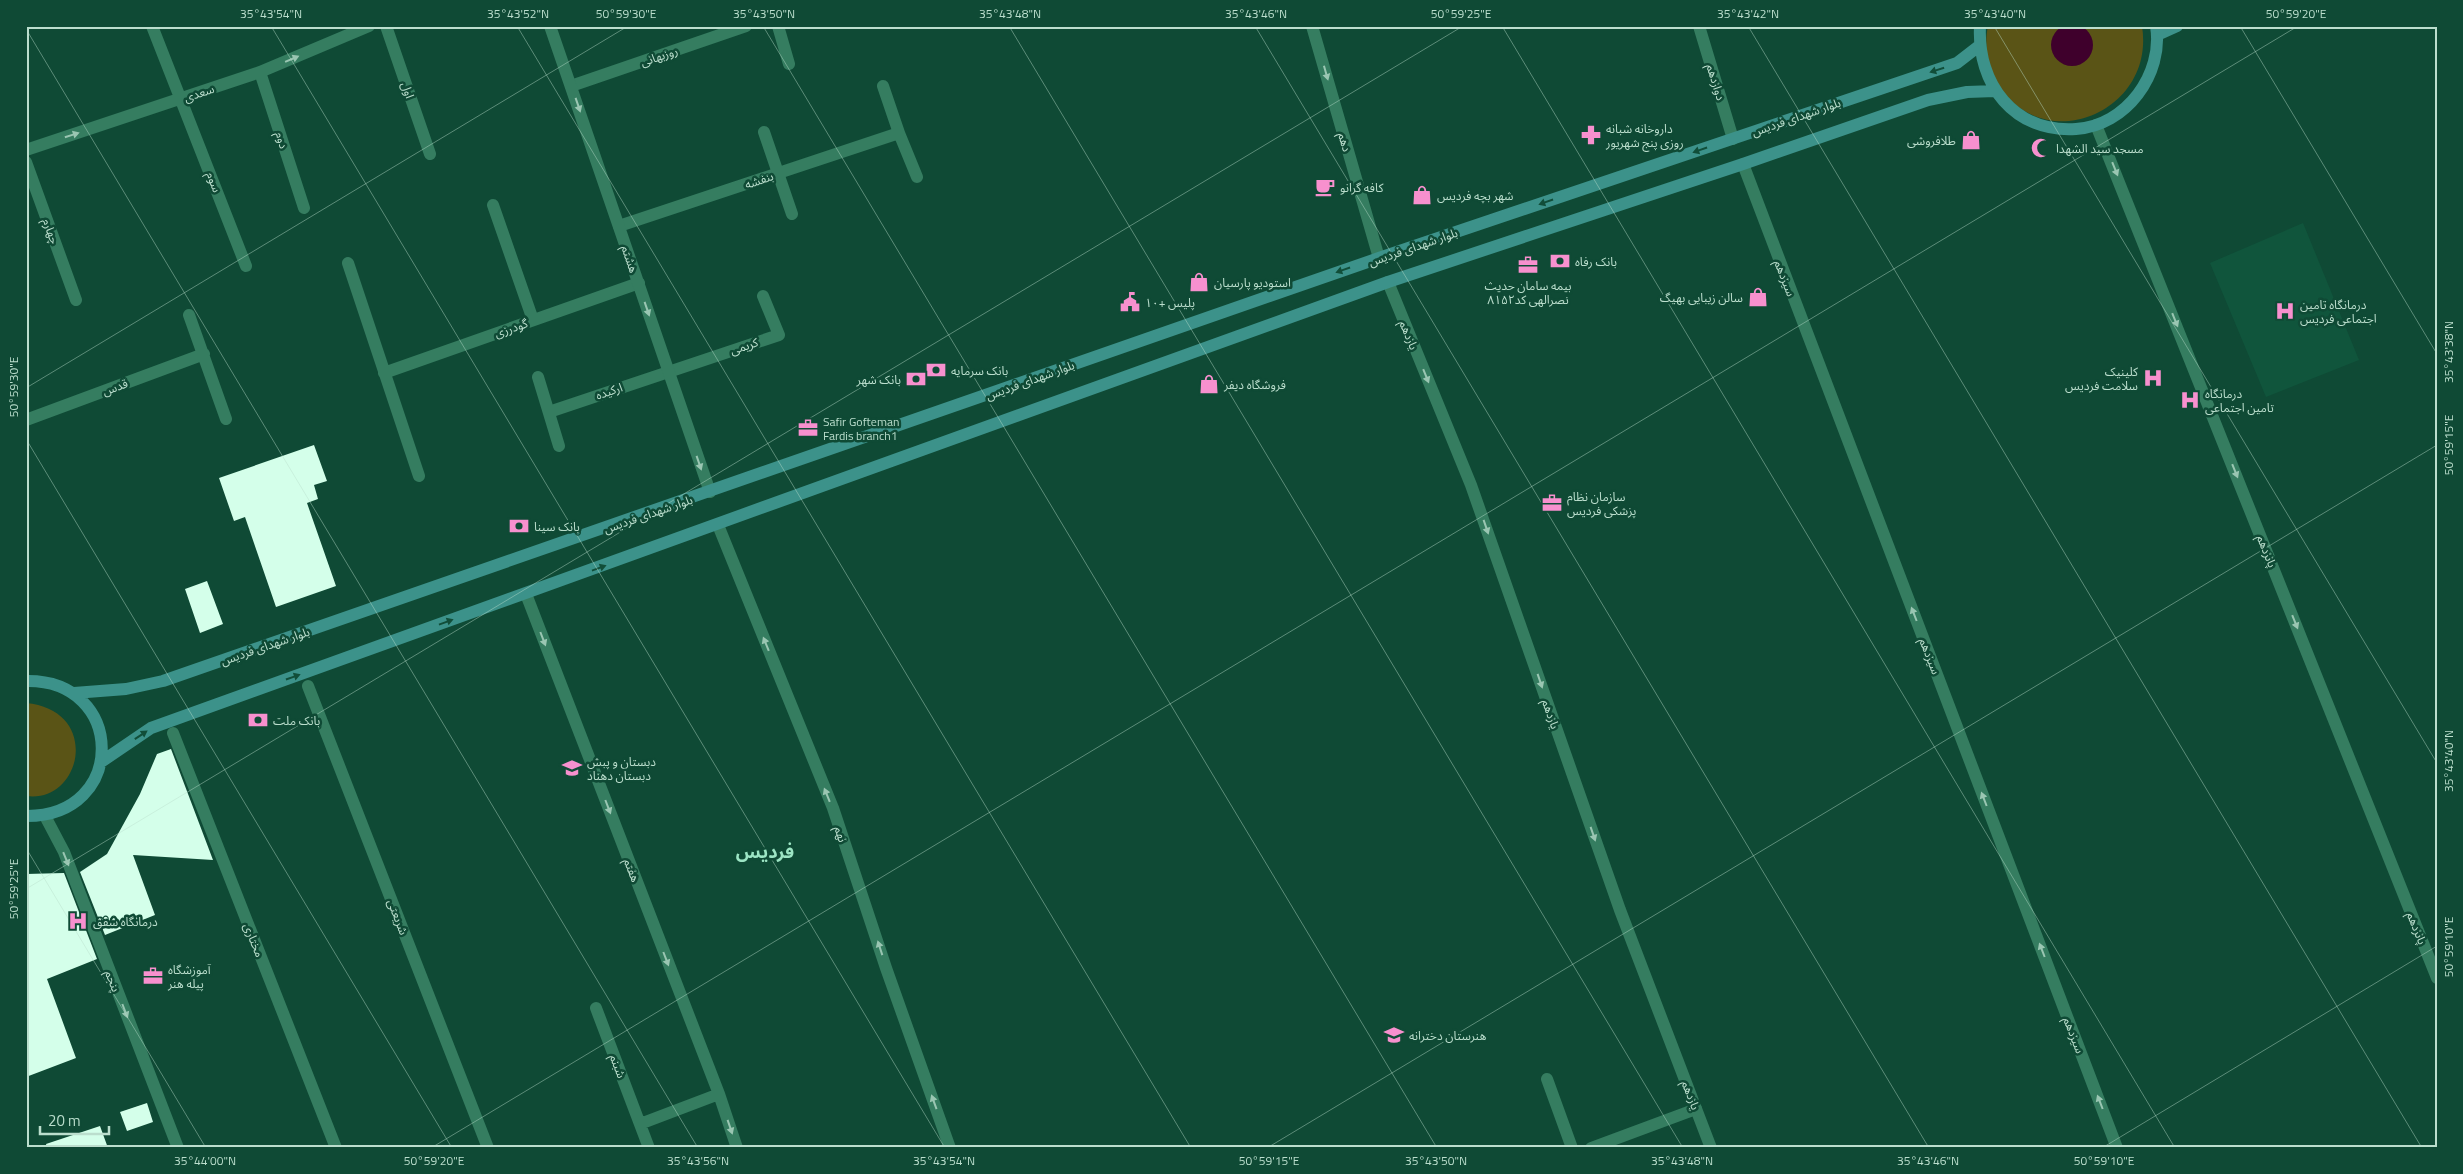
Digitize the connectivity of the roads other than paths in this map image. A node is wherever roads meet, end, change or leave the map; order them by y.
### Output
1 (152, 26) edge
2 (369, 26) edge
3 (386, 26) edge
4 (550, 26) edge
5 (746, 26) edge
6 (778, 26) edge
7 (1312, 26) edge
8 (1699, 26) edge
9 (1980, 26) edge
10 (2177, 26) edge
11 (354, 29) edge
12 (2157, 31) edge
13 (1979, 46) junction
14 (789, 64) dead end
15 (260, 72) junction
16 (571, 86) junction
17 (883, 86) dead end
18 (1995, 91) junction
19 (181, 99) junction
20 (2096, 125) junction
21 (764, 132) dead end
22 (898, 133) junction
23 (1733, 139) junction
24 (26, 150) edge
25 (430, 154) dead end
26 (26, 162) edge
27 (1743, 164) junction
28 (778, 173) junction
29 (917, 178) dead end
30 (493, 205) dead end
31 (304, 208) dead end
32 (792, 214) dead end
33 (619, 226) junction
34 (1379, 258) junction
35 (348, 263) dead end
36 (246, 266) dead end
37 (1388, 282) junction
38 (639, 283) junction
39 (763, 296) dead end
40 (76, 300) dead end
41 (189, 315) dead end
42 (533, 320) junction
43 (204, 354) junction
44 (668, 370) junction
45 (384, 373) junction
46 (538, 377) dead end
47 (549, 412) junction
48 (226, 419) dead end
49 (26, 420) edge
50 (559, 446) dead end
51 (419, 476) dead end
52 (710, 492) junction
53 (718, 525) junction
54 (526, 594) junction
55 (26, 681) edge
56 (308, 686) dead end
57 (74, 693) junction
58 (172, 733) dead end
59 (101, 762) junction
60 (26, 816) edge
61 (44, 816) junction
62 (2437, 978) edge
63 (596, 1008) dead end
64 (1547, 1079) dead end
65 (719, 1094) junction
66 (1696, 1109) junction
67 (640, 1124) junction
68 (178, 1148) edge
69 (336, 1148) edge
70 (488, 1148) edge
71 (649, 1148) edge
72 (737, 1148) edge
73 (950, 1148) edge
74 (1572, 1148) edge
75 (1592, 1148) edge
76 (1711, 1148) edge
77 (2117, 1148) edge

1 - 19 street, سوم
2 - 11 street, سعدی
3 - 25 street, اول
4 - 16 street, هشتم
5 - 16 street, روزبهانی
6 - 14 street
7 -> 34 street, دهم
8 - 23 street, دوازدهم
9 - 13 main road
10 - 12 main road
15 -> 11 street, سعدی
12 - 20 main road
13 - 18 main road
13 -> 23 main road, بلوار شهدای فردیس
15 - 19 street, سعدی
15 - 31 street, دوم
16 -> 33 street, هشتم
17 - 22 street
18 - 20 main road
18 - 27 main road, بلوار شهدای فردیس
24 -> 19 street, سعدی
19 - 36 street, سوم
20 -> 62 street, پانزدهم
21 - 28 street
22 - 28 street, بنفشه
22 - 29 street
23 -> 34 main road, بلوار شهدای فردیس
26 - 40 street, چهارم
27 - 37 main road, بلوار شهدای فردیس
77 -> 27 street, سیزدهم
28 - 32 street
28 - 33 street, بنفشه
30 - 42 street
33 - 38 street, هشتم
34 -> 52 main road, بلوار شهدای فردیس
35 - 45 street
37 - 53 main road, بلوار شهدای فردیس
37 -> 66 street, یازدهم
38 - 42 street, گودرزی
38 -> 44 street, هشتم
39 - 44 street, کریمی
41 - 43 street
42 - 45 street, گودرزی
43 - 48 street
43 - 49 street, قدس
44 - 47 street, ارکیده
44 -> 52 street, هشتم
45 - 51 street
46 - 47 street
47 - 50 street
52 - 57 main road, بلوار شهدای فردیس
54 -> 53 main road, بلوار شهدای فردیس
73 -> 53 street, نهم
59 -> 54 main road, بلوار شهدای فردیس
54 -> 65 street, هفتم
55 - 57 main road
56 - 70 street, شریعتی
57 - 59 main road
58 - 69 street, مختاری
59 - 61 main road
60 - 61 main road
61 -> 68 street, پنجم
63 - 67 street, شبنم
64 - 74 street
65 - 67 street
65 -> 72 street, هفتم
66 - 75 street
66 - 76 street, یازدهم
67 - 71 street, شبنم

